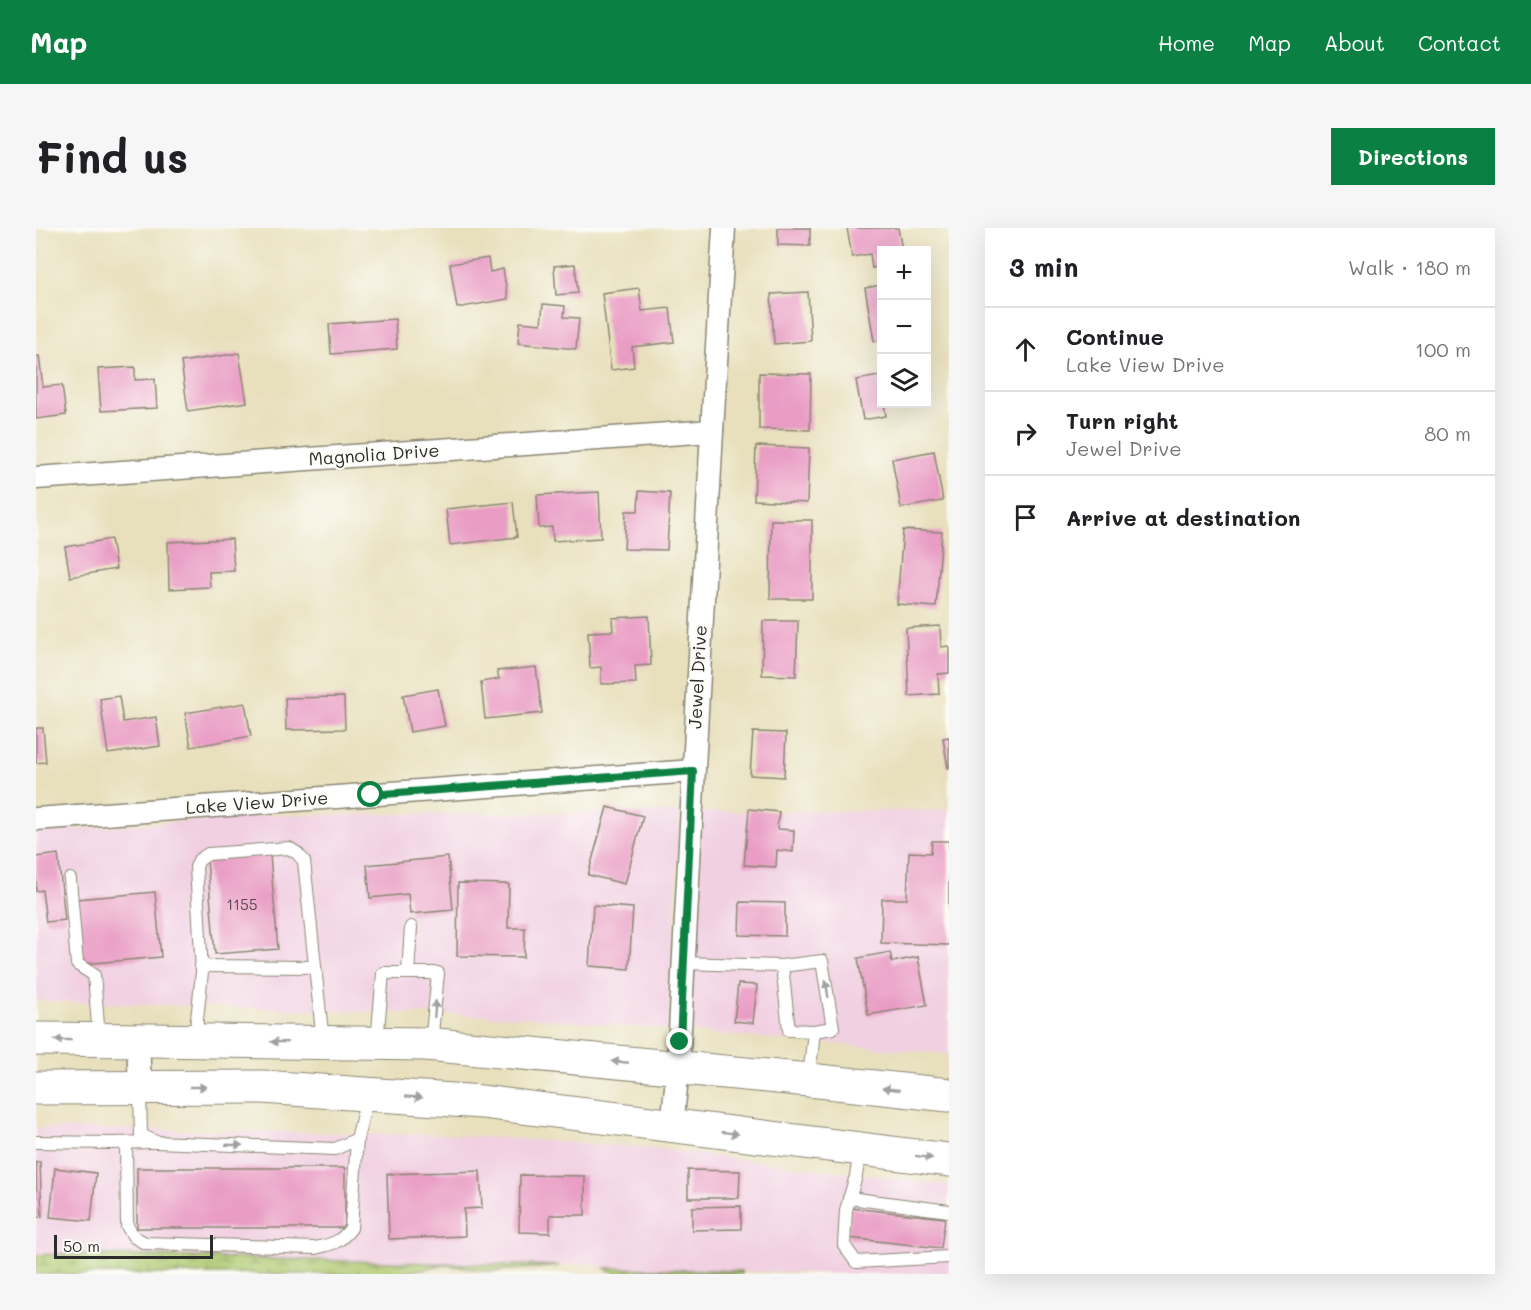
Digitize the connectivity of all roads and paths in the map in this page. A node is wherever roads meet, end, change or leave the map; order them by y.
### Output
1 (724, 228) edge
2 (711, 431) junction
3 (36, 478) edge
4 (693, 771) junction
5 (36, 819) edge
6 (70, 879) dead end
7 (411, 927) dead end
8 (683, 963) junction
9 (201, 966) junction
10 (782, 966) junction
11 (315, 967) junction
12 (408, 973) junction
13 (814, 1031) junction
14 (36, 1040) edge
15 (99, 1040) junction
16 (138, 1040) junction
17 (195, 1041) junction
18 (323, 1043) junction
19 (377, 1044) junction
20 (431, 1045) junction
21 (678, 1068) junction
22 (808, 1080) junction
23 (36, 1088) edge
24 (140, 1088) junction
25 (368, 1094) junction
26 (949, 1095) edge
27 (672, 1126) junction
28 (357, 1139) junction
29 (36, 1142) edge
30 (156, 1142) junction
31 (126, 1143) junction
32 (860, 1149) junction
33 (949, 1160) edge
34 (849, 1198) junction
35 (949, 1211) edge
36 (949, 1257) edge

1 - 2 street, Jewel Drive
2 - 3 street, Magnolia Drive
2 - 4 street, Jewel Drive
4 - 5 street, Lake View Drive
4 - 8 street, Jewel Drive
6 - 15 lane
7 - 12 lane
8 - 10 lane
8 - 21 street, Jewel Drive
9 - 11 lane
9 - 11 lane
9 - 17 lane
10 - 13 lane
13 -> 10 lane
11 - 18 lane
12 - 19 lane
20 -> 12 lane
13 - 22 lane
15 -> 14 main road
15 - 16 main road
16 - 17 main road
16 - 24 street
18 -> 17 main road
18 - 19 main road
19 - 20 main road
21 -> 20 main road
21 - 22 main road
21 - 27 street, Jewel Drive
26 -> 22 main road
23 - 24 main road
24 -> 25 main road
24 - 30 lane
25 -> 27 main road
25 - 28 lane
27 -> 32 main road
30 -> 28 lane
28 - 31 lane
29 - 31 lane
30 - 31 lane
32 -> 33 main road
32 - 34 lane
34 - 35 lane
34 - 36 lane

